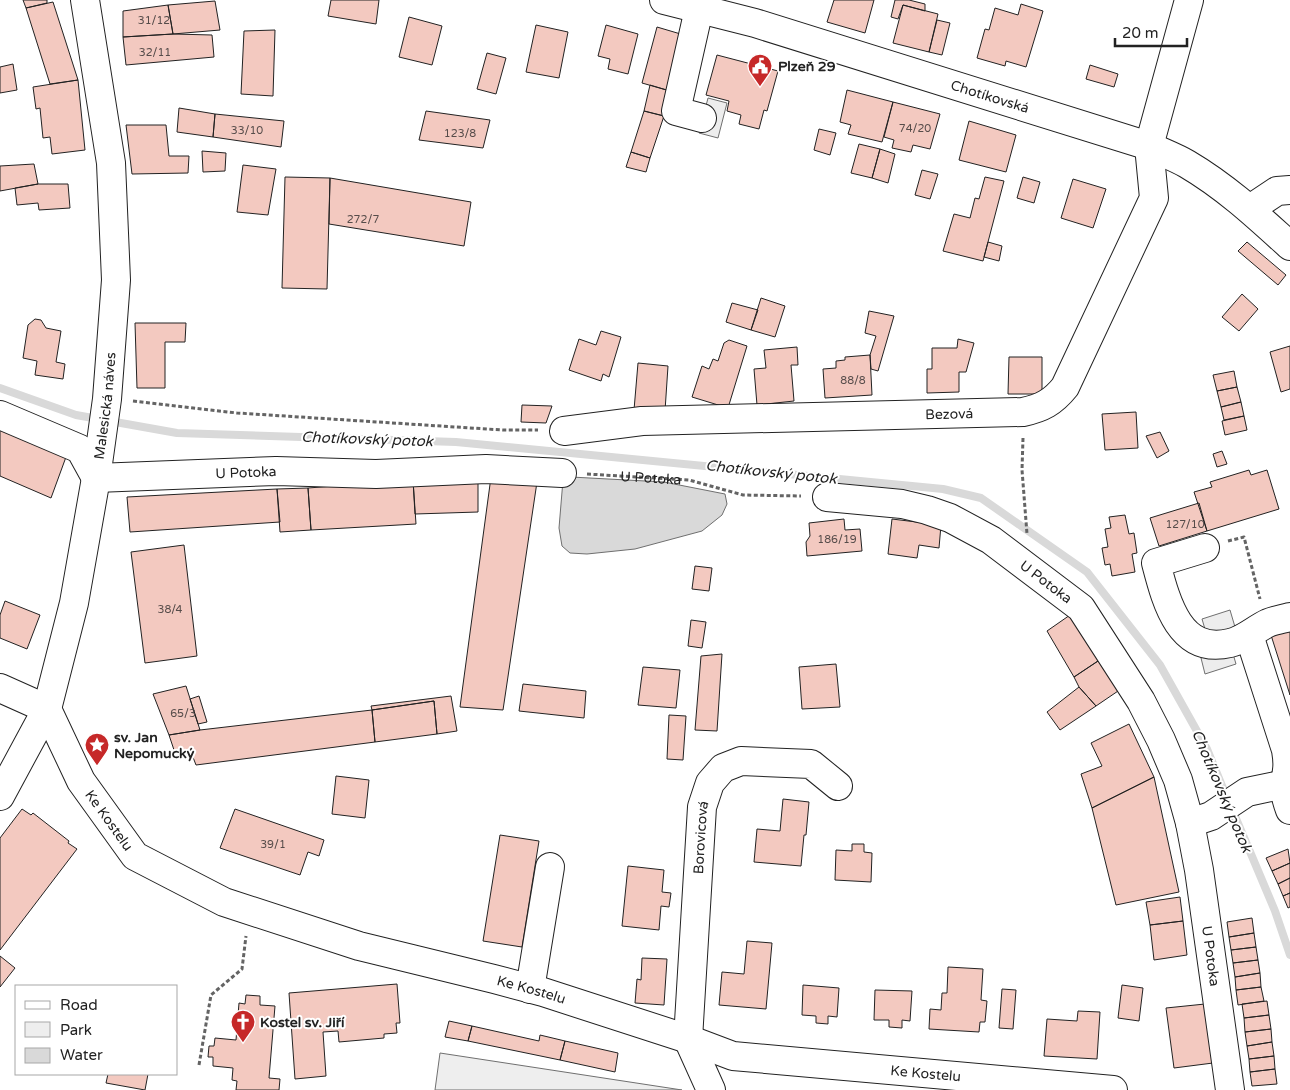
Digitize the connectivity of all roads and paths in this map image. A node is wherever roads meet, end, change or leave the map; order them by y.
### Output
1 (85, 0) edge
2 (664, 0) edge
3 (1189, 0) edge
4 (700, 9) junction
5 (702, 118) dead end
6 (1149, 146) junction
7 (1290, 190) edge
8 (1250, 209) junction
9 (1290, 246) edge
10 (107, 402) junction
11 (1023, 412) junction
12 (0, 414) edge
13 (564, 431) joint
14 (562, 473) joint
15 (96, 478) junction
16 (827, 496) joint
17 (1028, 540) dead end
18 (1205, 548) joint
19 (1269, 625) edge
20 (0, 688) edge
21 (47, 709) junction
22 (838, 786) dead end
23 (1288, 793) edge
24 (0, 796) edge
25 (1200, 819) junction
26 (550, 867) dead end
27 (250, 910) junction
28 (530, 988) junction
29 (688, 1039) junction
30 (199, 1065) dead end
31 (711, 1090) edge
32 (1112, 1090) edge
33 (1230, 1090) edge

1 - 10 street, Malesická náves
2 - 4 street, Chotíkovská
3 - 6 street
4 - 5 street
4 - 6 street, Chotíkovská
6 - 8 street, Chotíkovská
6 - 11 street, Bezová
7 - 8 street
8 - 9 street, Chotíkovská
10 - 13 path
10 - 15 street, Malesická náves
11 - 13 street, Bezová
11 - 17 path
12 - 15 street
14 - 15 street, U Potoka
14 - 16 path, U Potoka
15 - 21 street, Malesická náves
16 - 25 street, U Potoka
18 - 19 path
18 - 19 street
19 - 23 street
20 - 21 street
21 - 24 street, Malesická náves
21 - 27 street, Ke Kostelu
22 - 29 street, Borovicová
23 - 25 street
25 - 33 street, U Potoka
26 - 28 street
27 - 28 street, Ke Kostelu
27 - 30 path
28 - 29 street, Ke Kostelu
29 - 31 street
29 - 32 street, Ke Kostelu

